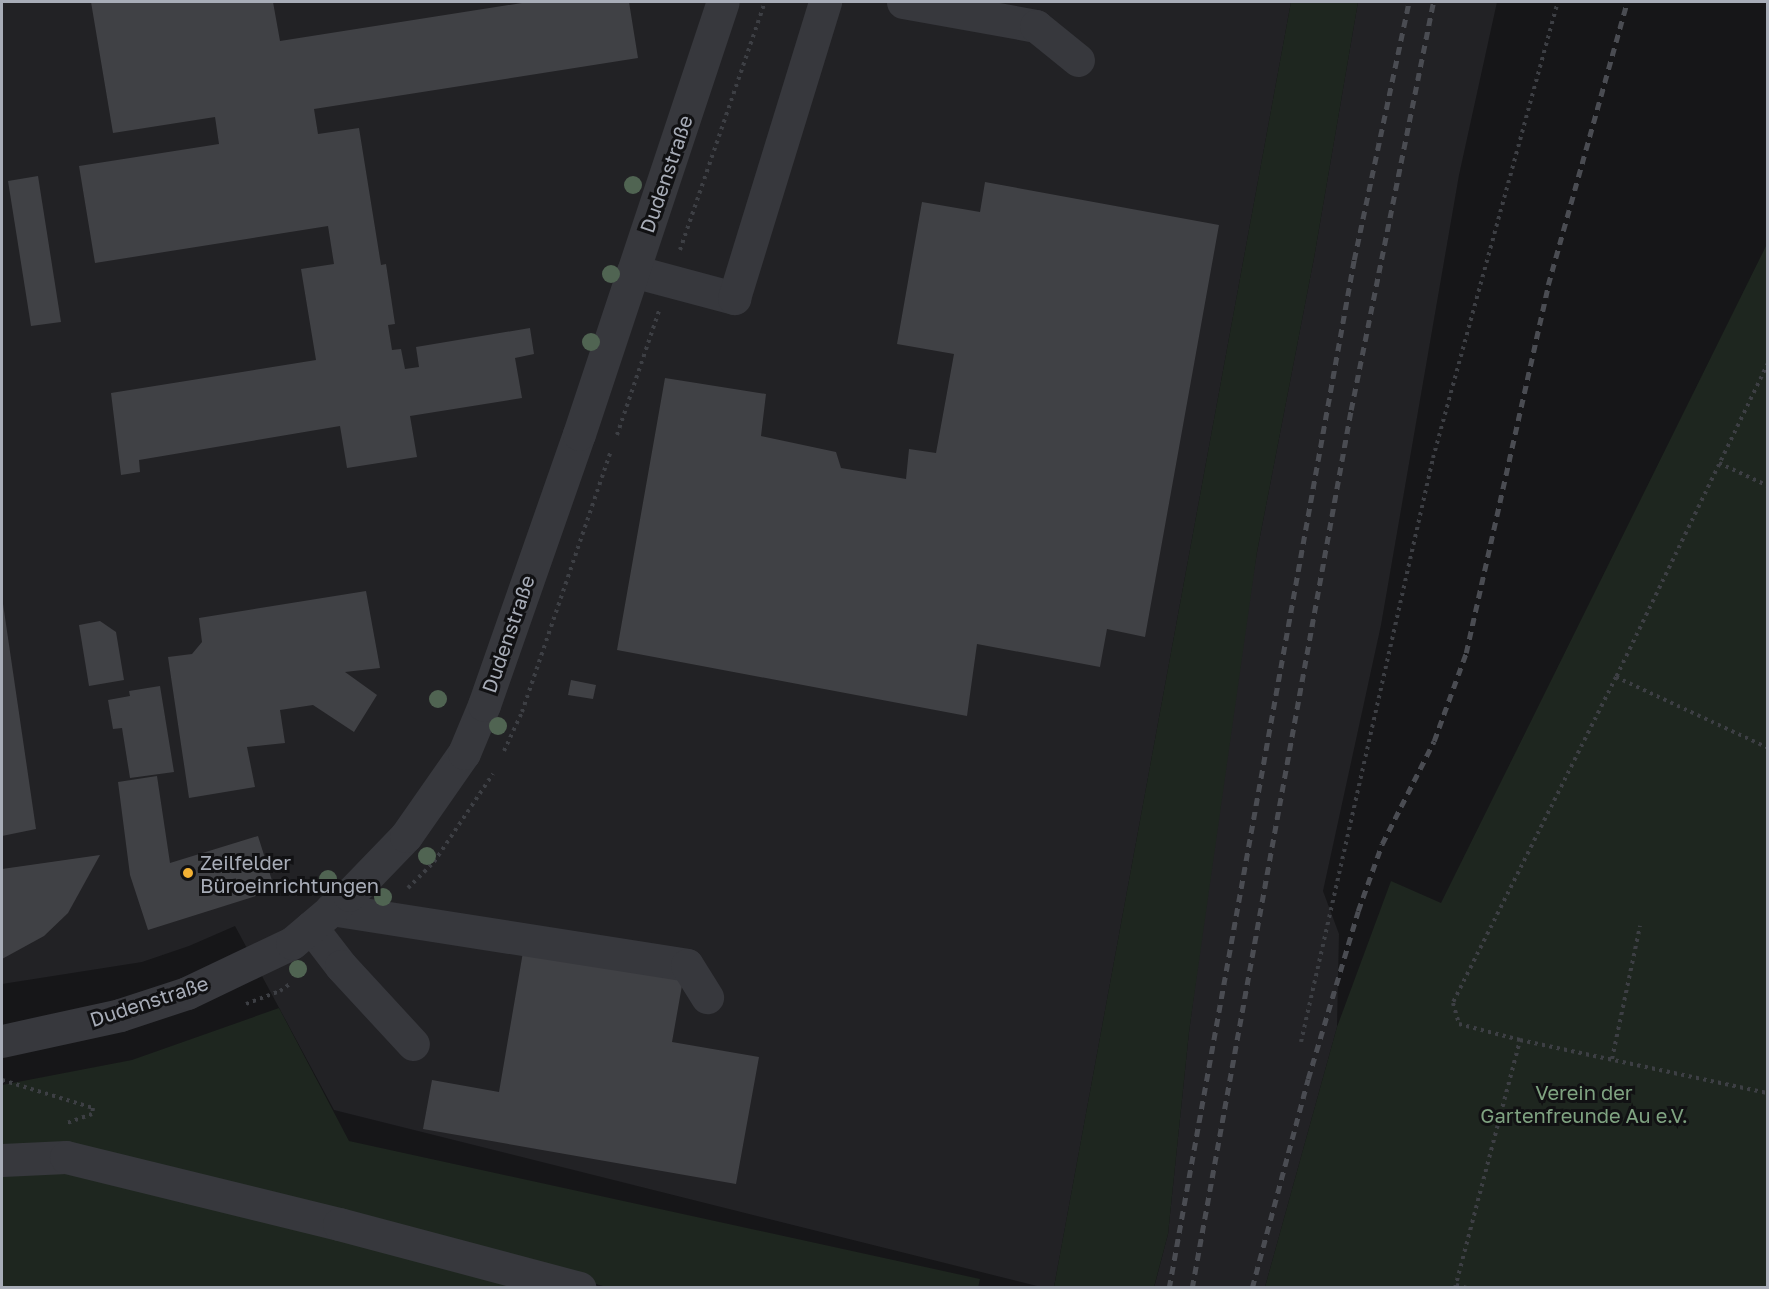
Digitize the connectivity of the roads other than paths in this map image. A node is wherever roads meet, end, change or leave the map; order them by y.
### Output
1 (723, 2) edge
2 (825, 2) edge
3 (903, 2) edge
4 (1078, 60) dead end
5 (633, 270) junction
6 (321, 918) junction
7 (707, 997) dead end
8 (10, 1037) edge
9 (413, 1044) dead end
10 (2, 1160) edge
11 (580, 1287) edge

1 - 5 street, Dudenstraße
2 - 5 street
3 - 4 street
5 - 6 street, Dudenstraße
6 - 7 street
6 - 8 street, Dudenstraße
6 - 9 street
10 - 11 street

